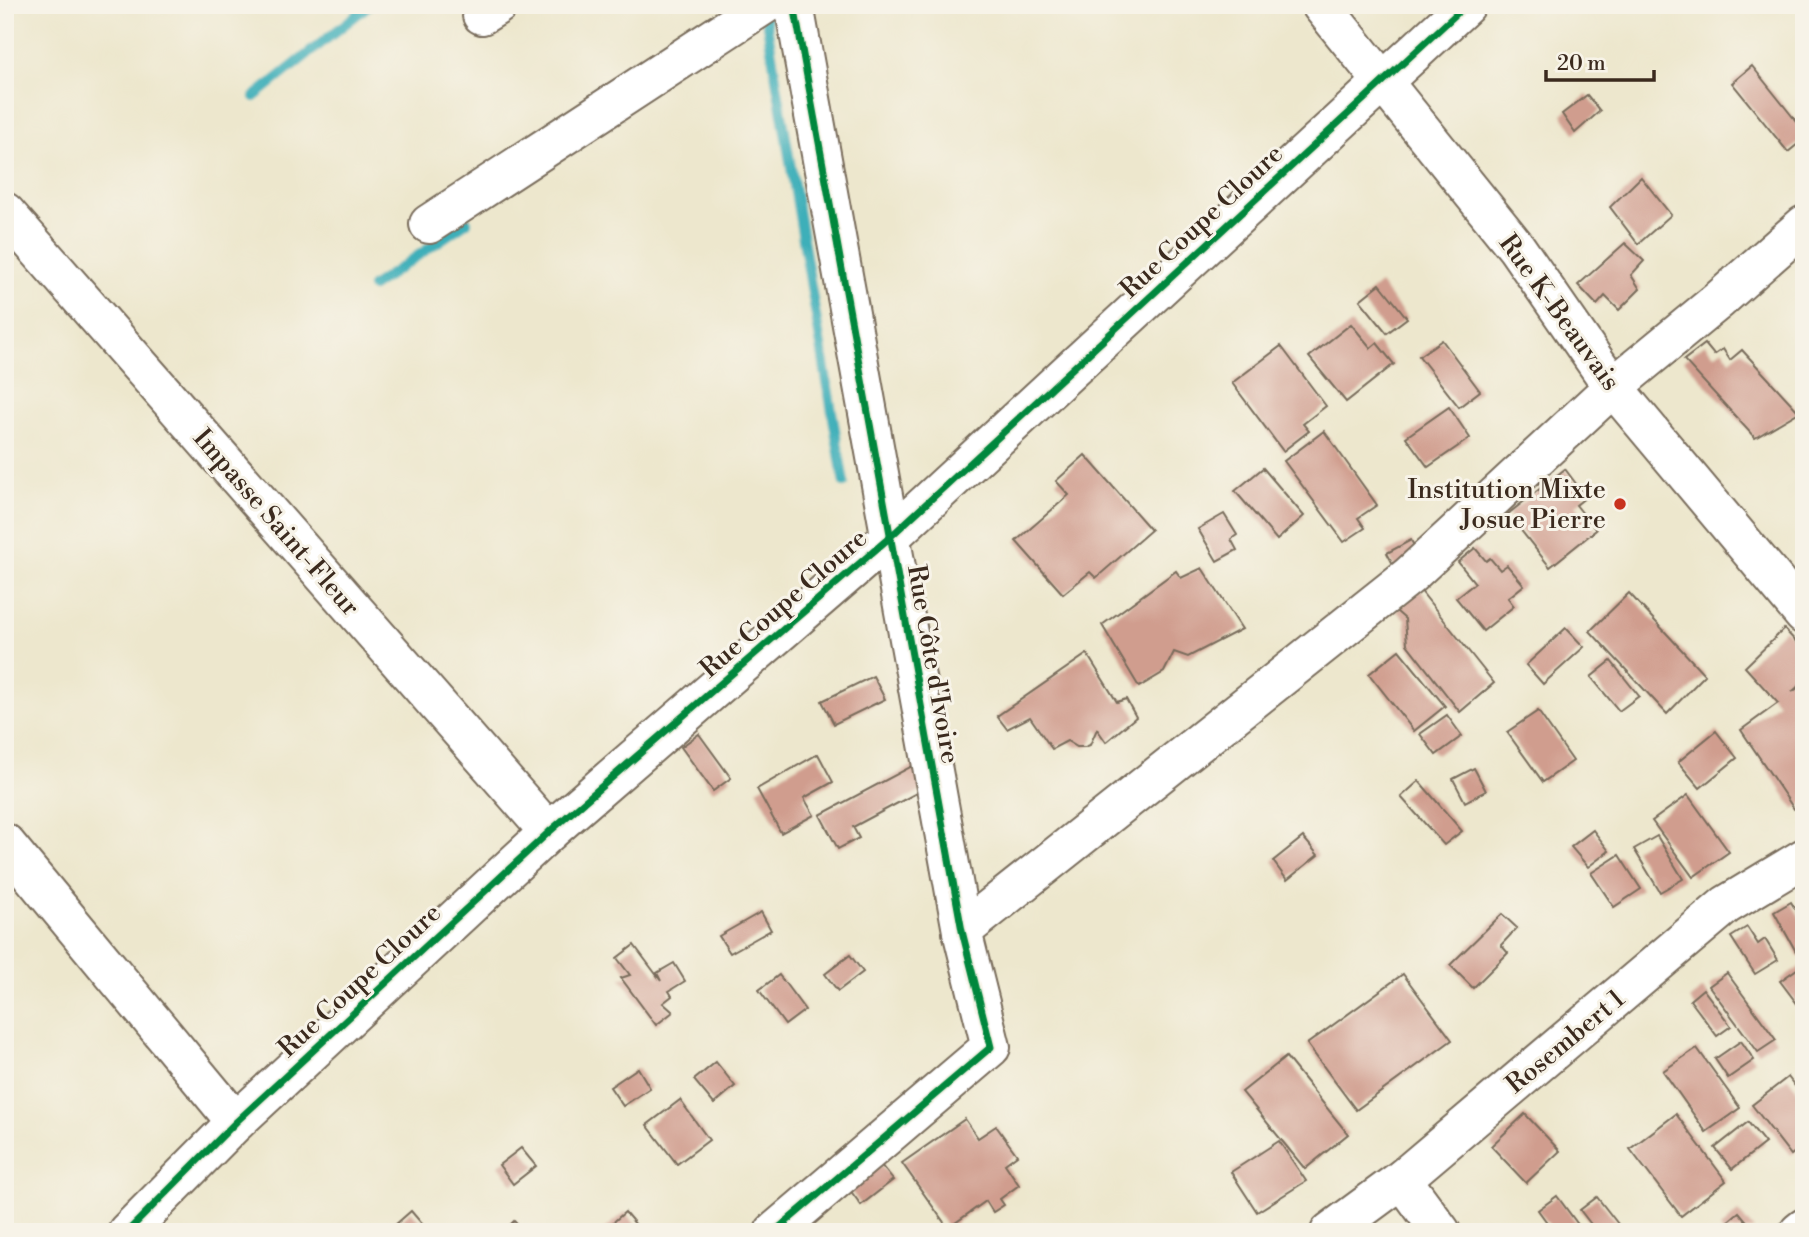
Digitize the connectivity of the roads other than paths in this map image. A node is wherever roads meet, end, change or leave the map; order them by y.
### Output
1 (764, 5) edge
2 (794, 5) edge
3 (1321, 5) edge
4 (1466, 5) edge
5 (1382, 82) junction
6 (5, 212) edge
7 (429, 224) dead end
8 (1804, 225) edge
9 (1613, 387) junction
10 (890, 538) junction
11 (1804, 615) edge
12 (549, 832) junction
13 (5, 844) edge
14 (1804, 858) edge
15 (962, 931) junction
16 (236, 1122) junction
17 (1402, 1179) junction
18 (1804, 1228) edge
19 (127, 1232) edge
20 (774, 1232) edge
21 (1330, 1232) edge
22 (1441, 1232) edge
23 (1799, 1232) edge

1 - 7 street
2 - 10 street, Rue Côte d'Ivoire
3 - 5 street, Rue K-Beauvais
4 - 5 street, Rue Coupe Cloure
5 - 9 street, Rue K-Beauvais
5 - 10 street, Rue Coupe Cloure
6 - 12 street, Impasse Saint-Fleur
8 - 9 street
9 - 11 street, Rue K-Beauvais
9 - 15 street
10 - 12 street, Rue Coupe Cloure
10 - 15 street, Rue Côte d'Ivoire
12 - 16 street, Rue Coupe Cloure
13 - 16 street
14 - 17 street, Rosembert 1
15 - 20 street, Rue Côte d'Ivoire
16 - 19 street, Rue Coupe Cloure
17 - 21 street, Rosembert 1
17 - 22 street
18 - 23 street

